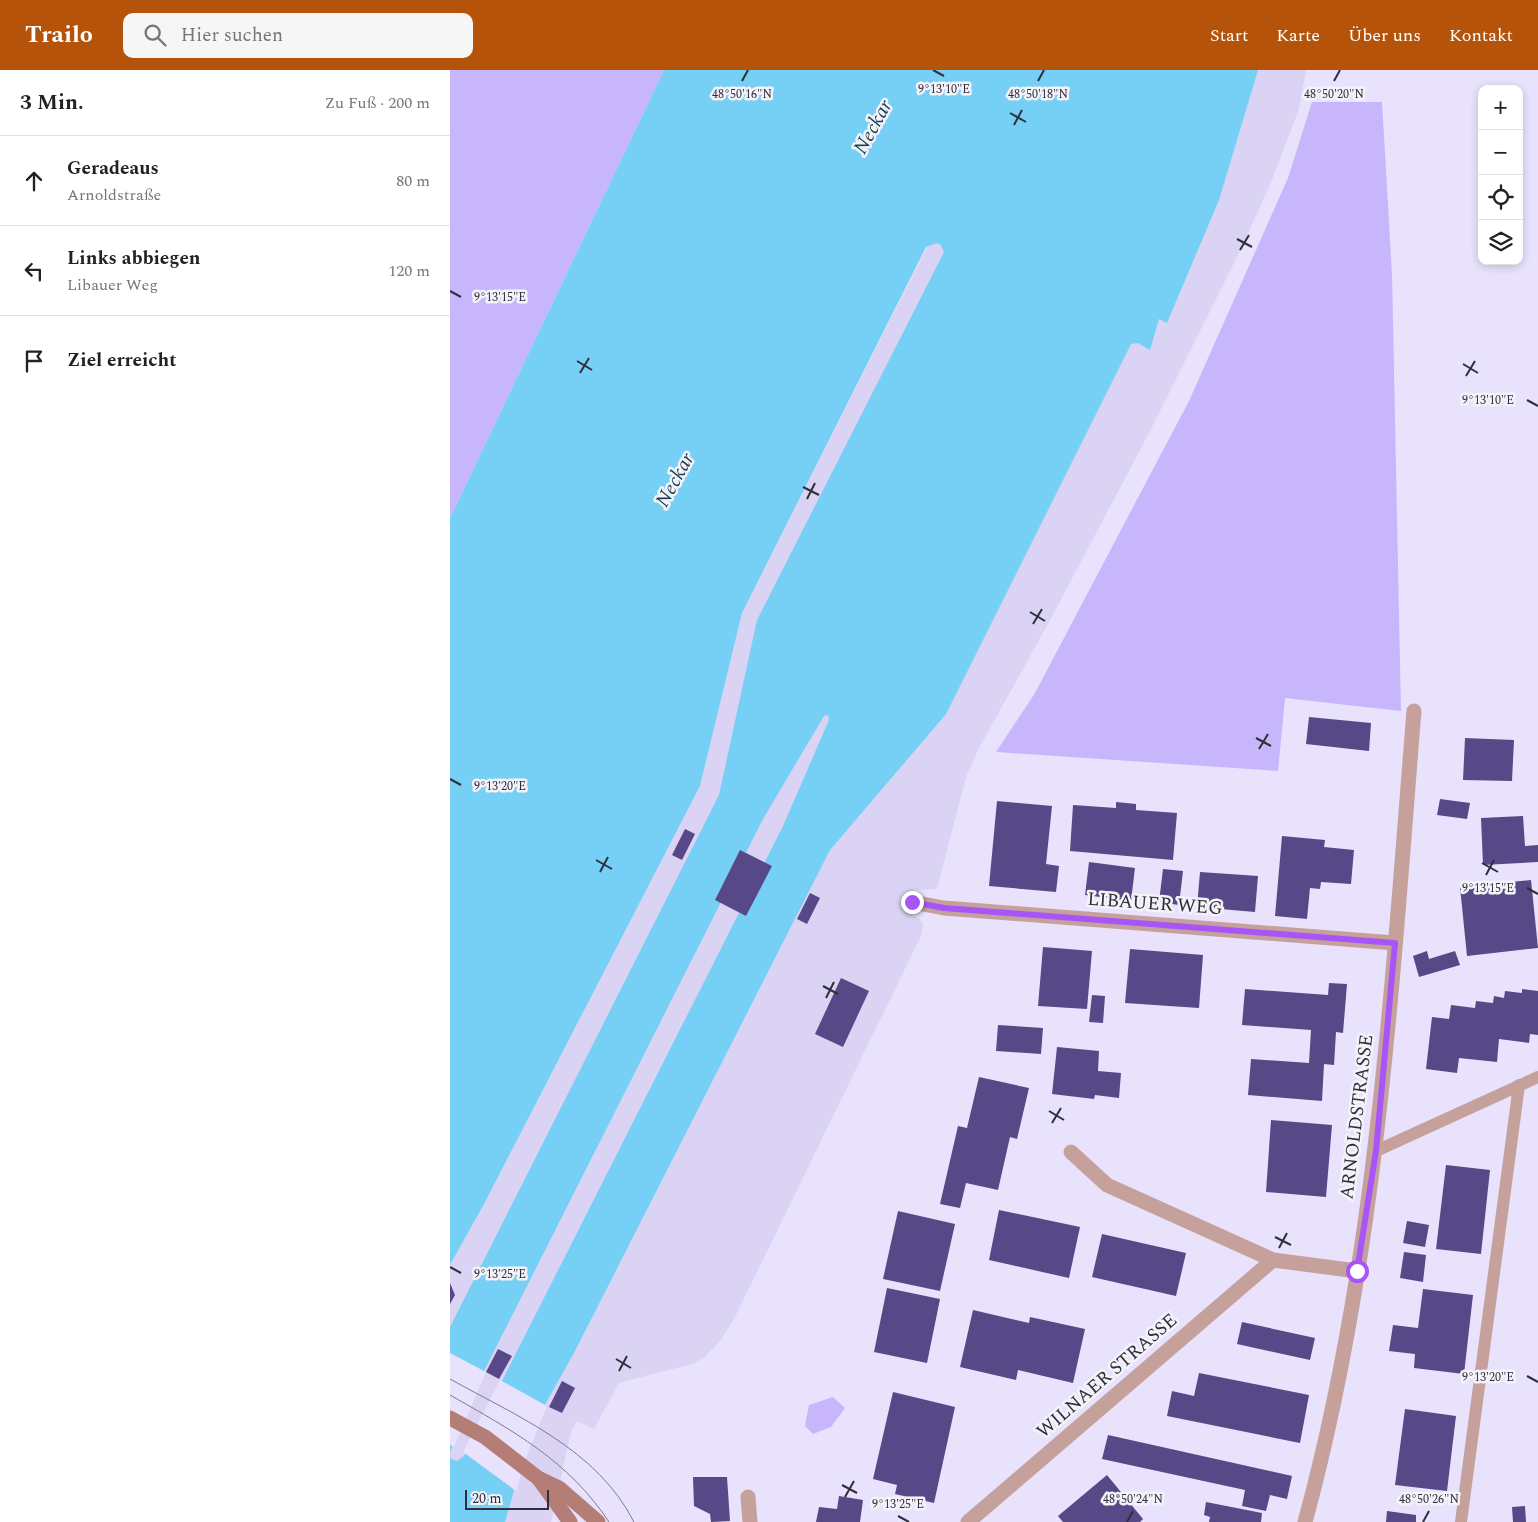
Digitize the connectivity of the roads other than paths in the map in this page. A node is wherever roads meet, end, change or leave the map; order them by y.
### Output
1 (1414, 711) dead end
2 (912, 902) dead end
3 (1395, 943) junction
4 (1538, 1077) edge
5 (1519, 1084) junction
6 (1376, 1151) junction
7 (1071, 1152) dead end
8 (1273, 1260) junction
9 (1357, 1271) junction
10 (450, 1418) edge
11 (558, 1495) junction
12 (748, 1497) dead end
13 (570, 1522) edge
14 (598, 1522) edge
15 (750, 1522) edge
16 (968, 1522) edge
17 (1305, 1522) edge
18 (1461, 1522) edge

1 - 3 street, ARNOLDSTRASSE
2 - 3 street, LIBAUER WEG
3 - 6 street, ARNOLDSTRASSE
4 - 5 lane
5 - 6 lane
5 - 18 lane
6 - 9 street, ARNOLDSTRASSE
7 - 8 street
8 - 9 street
8 - 16 street, WILNAER STRASSE
9 - 17 street, ARNOLDSTRASSE
10 - 11 main road
11 - 13 main road
11 - 14 main road
12 - 15 street

